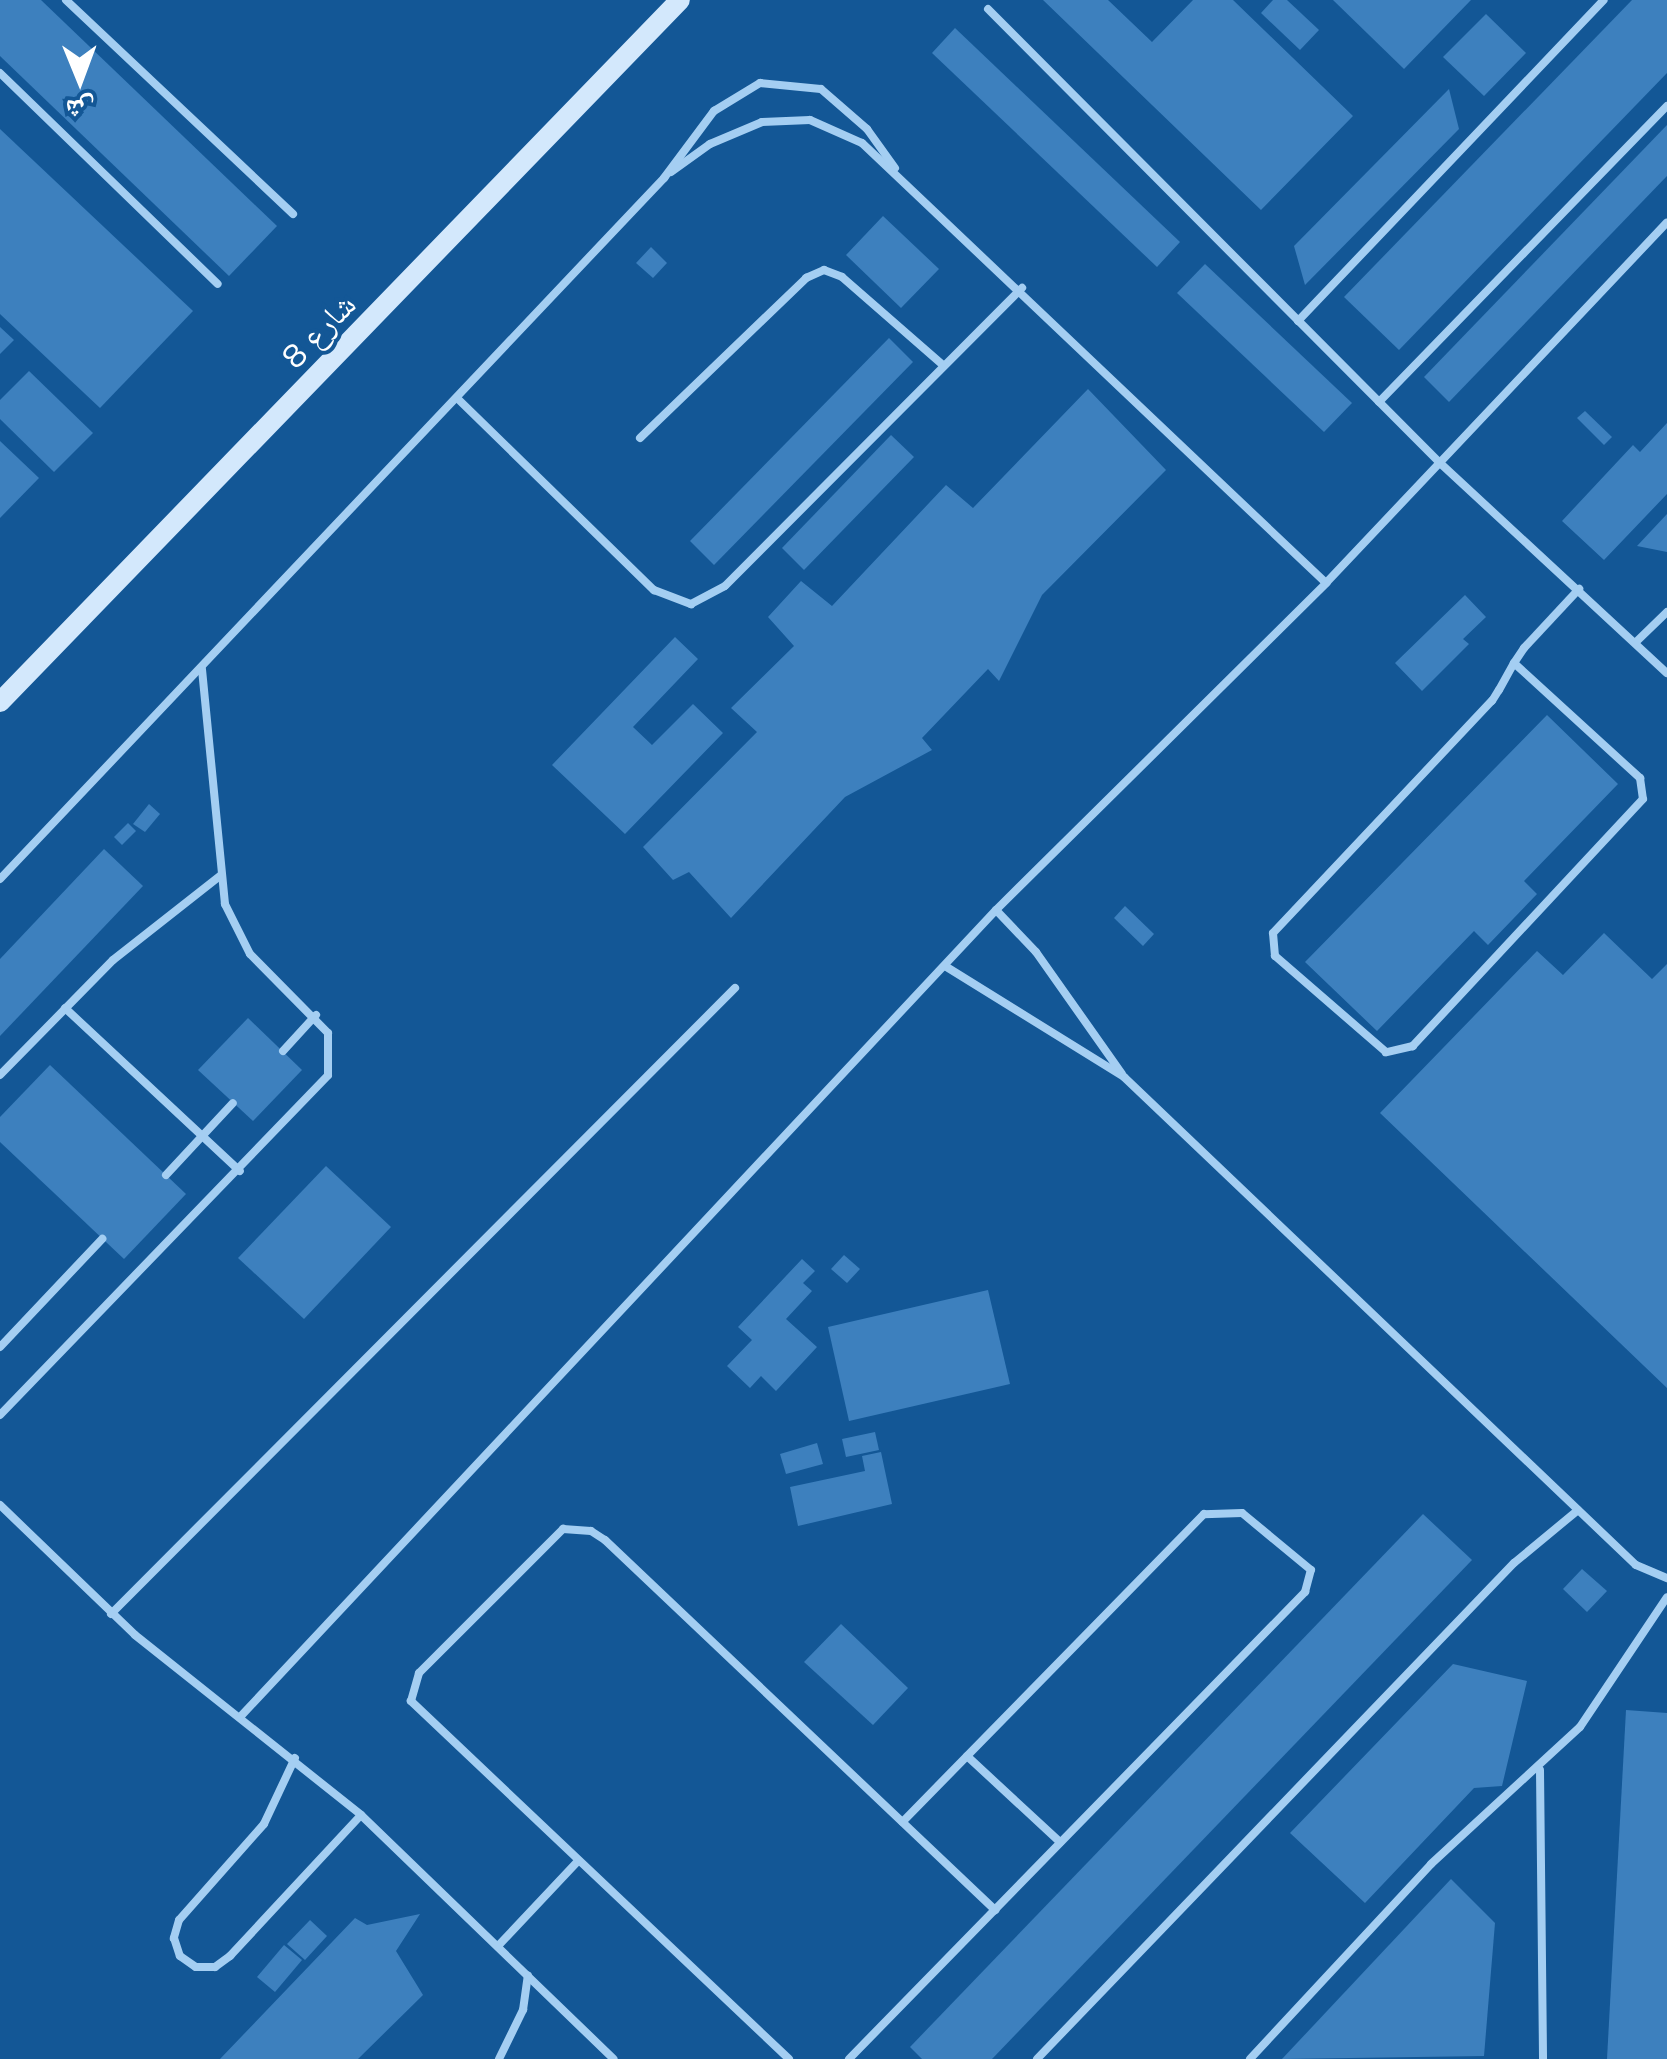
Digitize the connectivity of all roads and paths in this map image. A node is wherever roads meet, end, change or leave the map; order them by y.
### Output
1 (66, 0) edge
2 (680, 0) edge
3 (1604, 0) edge
4 (988, 9) dead end
5 (0, 73) edge
6 (1667, 106) edge
7 (895, 168) junction
8 (664, 178) junction
9 (293, 214) dead end
10 (1667, 223) edge
11 (218, 284) dead end
12 (1022, 288) junction
13 (1298, 320) junction
14 (944, 366) junction
15 (458, 399) junction
16 (1378, 402) junction
17 (640, 438) dead end
18 (1440, 463) junction
19 (1326, 584) junction
20 (1579, 590) junction
21 (1667, 612) edge
22 (1636, 642) junction
23 (1514, 663) junction
24 (202, 669) junction
25 (1667, 672) edge
26 (0, 702) edge
27 (221, 875) junction
28 (0, 879) edge
29 (996, 910) junction
30 (944, 966) junction
31 (735, 988) dead end
32 (65, 1008) junction
33 (316, 1015) junction
34 (282, 1052) dead end
35 (0, 1075) edge
36 (1124, 1077) junction
37 (233, 1102) dead end
38 (202, 1135) junction
39 (240, 1171) junction
40 (166, 1175) dead end
41 (102, 1239) dead end
42 (0, 1346) edge
43 (0, 1416) edge
44 (0, 1505) edge
45 (1578, 1510) junction
46 (1667, 1578) edge
47 (1667, 1597) edge
48 (111, 1614) junction
49 (241, 1716) junction
50 (967, 1756) junction
51 (295, 1758) junction
52 (1540, 1770) junction
53 (361, 1816) junction
54 (902, 1822) junction
55 (1060, 1842) junction
56 (578, 1860) junction
57 (995, 1910) junction
58 (498, 1946) junction
59 (528, 1974) junction
60 (611, 2058) edge
61 (500, 2059) edge
62 (789, 2059) edge
63 (848, 2059) edge
64 (1036, 2059) edge
65 (1250, 2059) edge
66 (1543, 2059) edge

1 - 9 lane
2 - 26 street, شارع 8
3 - 13 lane
4 - 13 lane
5 - 11 lane
6 - 16 lane
7 - 8 lane
7 - 8 lane
7 - 12 lane
8 - 15 lane
10 - 18 lane
12 - 14 lane
12 - 19 lane
13 - 16 lane
14 - 15 lane
14 - 17 lane
15 - 24 lane
16 - 18 lane
18 - 19 lane
18 - 20 lane
19 - 29 lane
20 - 22 lane
20 - 23 lane
21 - 22 lane
22 - 25 lane
23 - 23 lane
24 - 27 lane
24 - 28 lane
27 - 32 lane
27 - 33 lane
29 - 30 lane
29 - 36 lane
30 - 36 lane
30 - 49 lane
31 - 48 lane
32 - 35 lane
32 - 38 lane
33 - 34 lane
33 - 39 lane
36 - 45 lane
37 - 38 lane
38 - 39 lane
38 - 40 lane
39 - 43 lane
41 - 42 lane
44 - 48 lane
45 - 46 lane
45 - 64 lane
47 - 52 lane
48 - 49 lane
49 - 51 lane
50 - 54 lane
50 - 55 lane
50 - 55 lane
51 - 53 lane
51 - 53 lane
52 - 65 lane
52 - 66 lane
53 - 58 lane
54 - 56 lane
54 - 57 lane
55 - 57 lane
56 - 58 lane
56 - 62 lane
57 - 63 lane
58 - 59 lane
59 - 60 lane
59 - 61 lane

